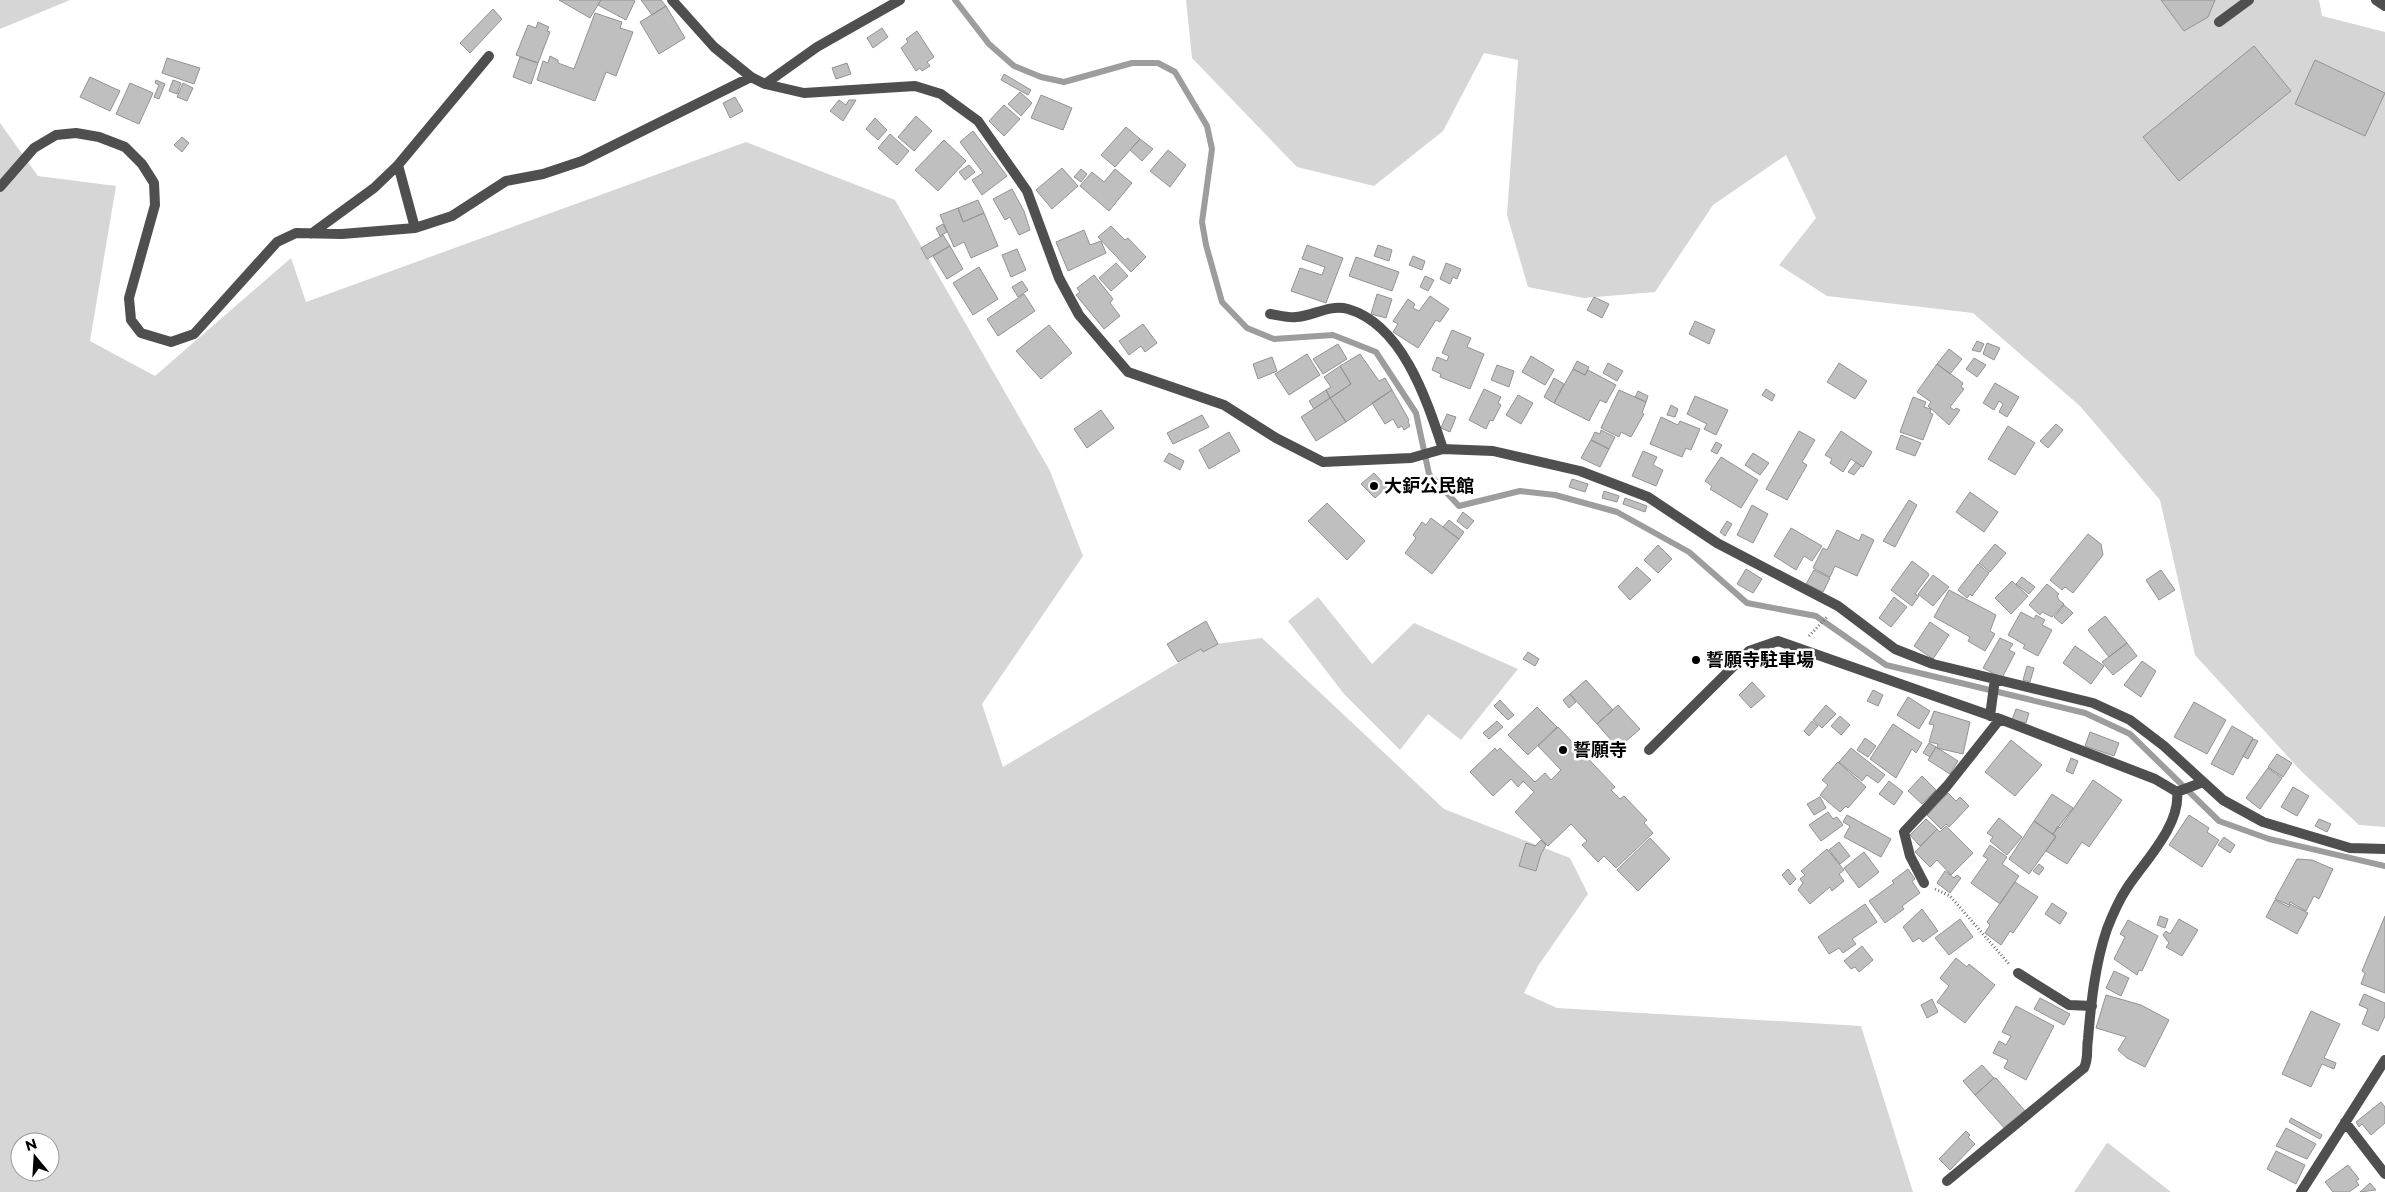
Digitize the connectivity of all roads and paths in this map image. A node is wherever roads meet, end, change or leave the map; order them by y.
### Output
1 (672, 0) edge
2 (900, 0) edge
3 (2250, 0) edge
4 (2376, 0) edge
5 (2385, 6) edge
6 (2219, 22) dead end
7 (489, 56) dead end
8 (751, 78) junction
9 (765, 84) junction
10 (398, 165) junction
11 (0, 188) edge
12 (415, 228) junction
13 (311, 234) junction
14 (1270, 314) dead end
15 (1444, 449) junction
16 (1838, 606) junction
17 (1798, 648) junction
18 (1995, 679) junction
19 (1995, 717) junction
20 (1649, 750) dead end
21 (2203, 782) junction
22 (2177, 792) junction
23 (2385, 849) edge
24 (1924, 883) joint
25 (2018, 973) joint
26 (2092, 1006) junction
27 (2385, 1060) edge
28 (2345, 1122) junction
29 (2385, 1174) edge
30 (1947, 1181) dead end
31 (2301, 1192) edge

1 - 8 street
2 - 9 street
3 - 6 street
4 - 5 street
7 - 10 street
8 - 9 street
8 - 12 street
9 - 15 street
10 - 12 street
10 - 13 street
11 - 13 street
12 - 13 street
14 - 15 street
15 - 16 street
16 - 17 path
16 - 18 street
17 - 19 street
17 - 20 street
18 - 19 street
18 - 21 street
19 - 22 street
19 - 24 street
21 - 22 street
21 - 23 street
22 - 26 street
24 - 25 path
25 - 26 street
26 - 30 street
27 - 28 street
28 - 29 street
28 - 31 street

